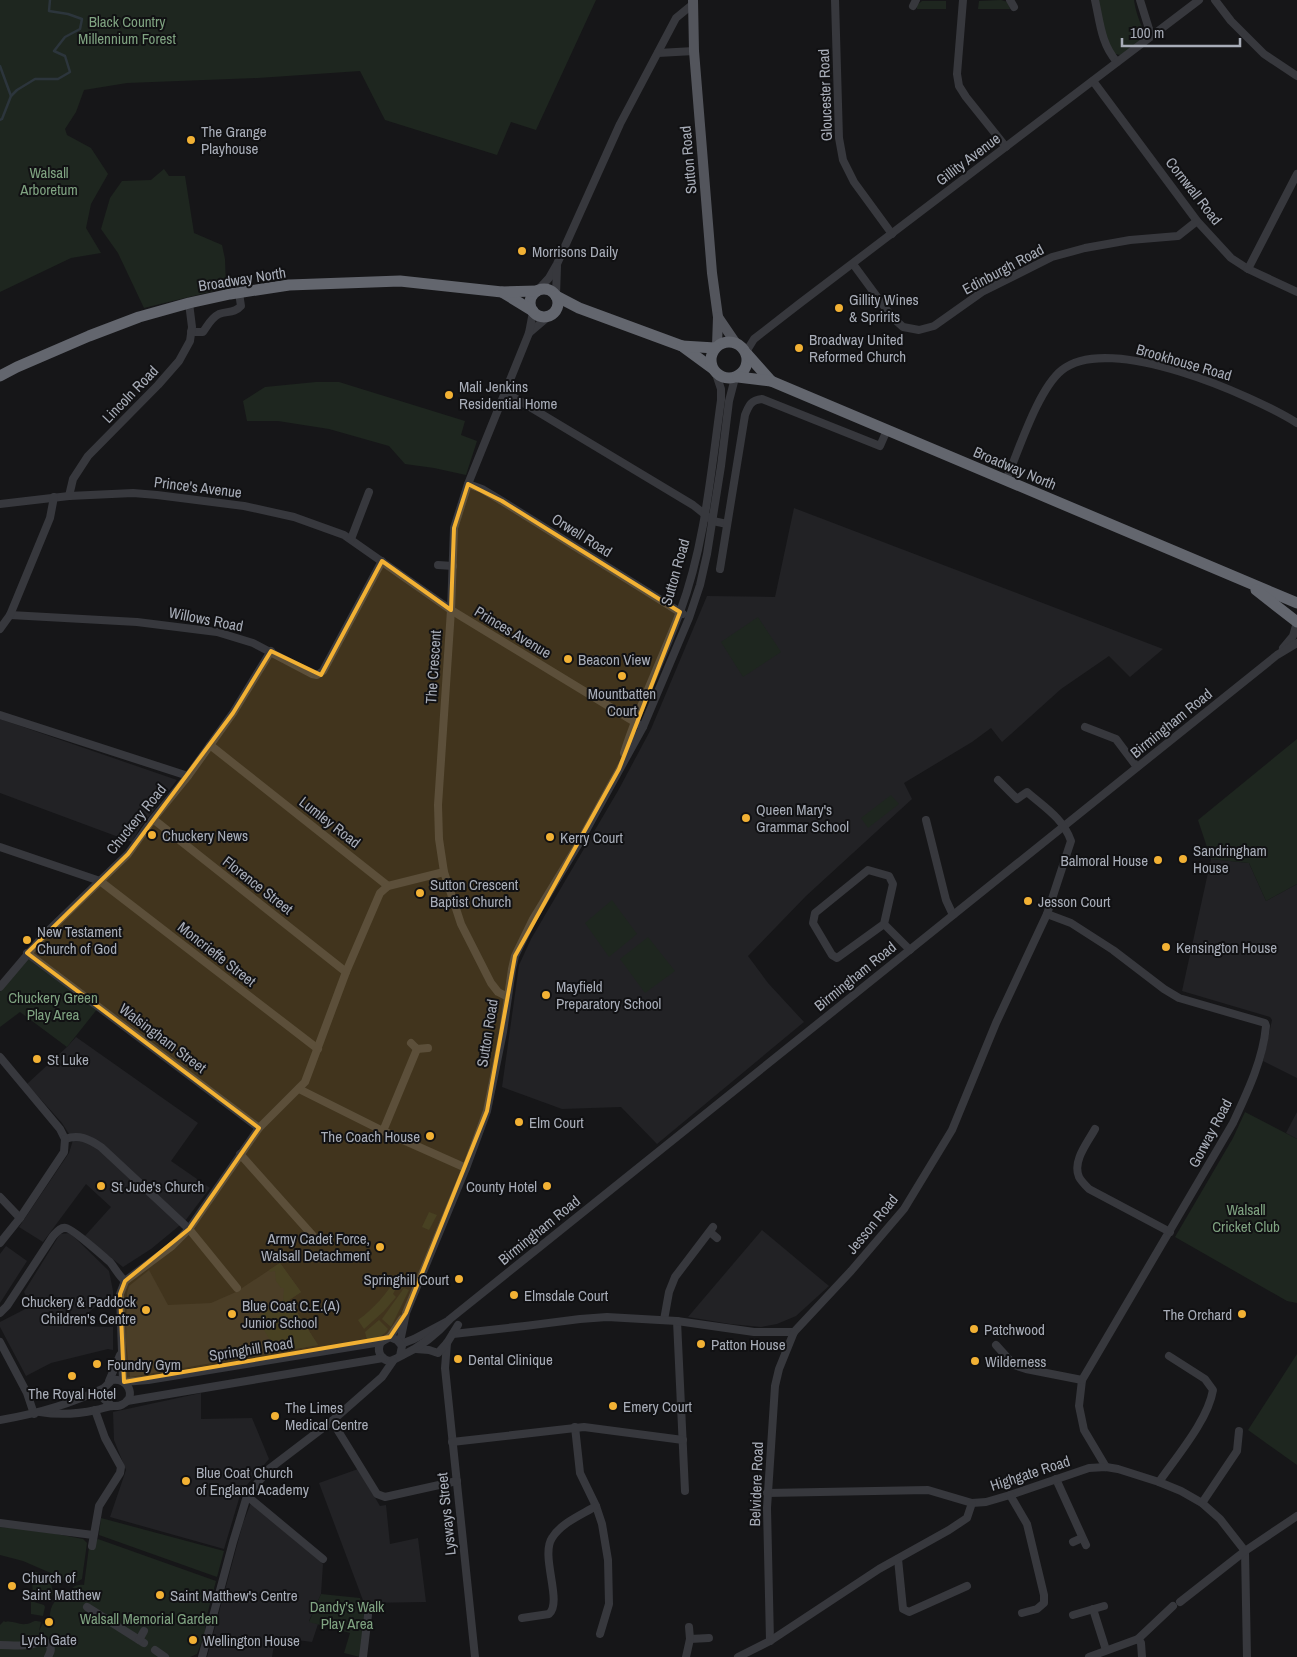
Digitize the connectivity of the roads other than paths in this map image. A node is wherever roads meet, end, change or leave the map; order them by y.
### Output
1 (835, 0) edge
2 (963, 0) edge
3 (1095, 0) edge
4 (1140, 0) edge
5 (1199, 0) edge
6 (1215, 0) edge
7 (693, 2) edge
8 (1153, 35) junction
9 (694, 51) junction
10 (658, 53) junction
11 (1117, 62) junction
12 (1297, 76) edge
13 (1093, 81) junction
14 (1006, 147) junction
15 (1297, 174) edge
16 (1197, 221) junction
17 (892, 234) junction
18 (557, 264) junction
19 (853, 264) junction
20 (1248, 269) junction
21 (537, 290) junction
22 (502, 292) junction
23 (1297, 292) edge
24 (239, 293) junction
25 (556, 296) junction
26 (189, 303) junction
27 (579, 308) junction
28 (533, 311) junction
29 (552, 314) junction
30 (718, 317) junction
31 (191, 332) junction
32 (529, 333) junction
33 (754, 339) junction
34 (682, 346) junction
35 (716, 347) junction
36 (741, 348) junction
37 (714, 371) junction
38 (0, 376) edge
39 (736, 377) junction
40 (771, 381) junction
41 (505, 392) junction
42 (1297, 423) edge
43 (887, 430) junction
44 (1006, 480) junction
45 (468, 484) junction
46 (369, 492) dead end
47 (69, 496) junction
48 (54, 498) junction
49 (0, 504) edge
50 (704, 514) junction
51 (713, 521) junction
52 (727, 524) junction
53 (351, 539) junction
54 (382, 561) junction
55 (438, 565) dead end
56 (453, 566) junction
57 (720, 568) dead end
58 (1246, 582) junction
59 (1297, 603) edge
60 (451, 610) junction
61 (680, 612) junction
62 (10, 615) junction
63 (689, 618) junction
64 (1297, 622) edge
65 (0, 629) edge
66 (1297, 643) edge
67 (271, 651) junction
68 (1277, 655) junction
69 (0, 715) edge
70 (634, 722) junction
71 (643, 727) junction
72 (1085, 727) dead end
73 (210, 745) junction
74 (1137, 767) junction
75 (618, 769) junction
76 (188, 776) junction
77 (998, 780) dead end
78 (153, 819) junction
79 (926, 820) dead end
80 (1064, 826) junction
81 (0, 847) edge
82 (444, 872) junction
83 (100, 881) junction
84 (388, 886) junction
85 (1047, 914) junction
86 (953, 915) junction
87 (884, 924) junction
88 (910, 950) junction
89 (27, 953) junction
90 (346, 972) junction
91 (0, 987) edge
92 (508, 997) junction
93 (411, 1042) dead end
94 (428, 1048) dead end
95 (318, 1049) junction
96 (417, 1049) junction
97 (0, 1056) edge
98 (299, 1089) junction
99 (259, 1128) junction
100 (1095, 1129) dead end
101 (383, 1130) junction
102 (1090, 1138) junction
103 (65, 1139) junction
104 (1098, 1143) dead end
105 (240, 1154) junction
106 (466, 1168) junction
107 (0, 1196) edge
108 (20, 1218) junction
109 (189, 1229) junction
110 (1170, 1232) junction
111 (314, 1237) dead end
112 (717, 1238) dead end
113 (0, 1243) edge
114 (125, 1281) junction
115 (237, 1288) dead end
116 (0, 1313) edge
117 (406, 1313) junction
118 (450, 1319) junction
119 (664, 1320) junction
120 (678, 1320) junction
121 (458, 1325) junction
122 (474, 1332) junction
123 (794, 1332) junction
124 (453, 1334) junction
125 (390, 1338) junction
126 (0, 1342) edge
127 (381, 1342) junction
128 (400, 1343) junction
129 (447, 1343) junction
130 (996, 1345) dead end
131 (416, 1349) junction
132 (121, 1353) junction
133 (438, 1353) junction
134 (1169, 1356) dead end
135 (383, 1358) junction
136 (396, 1358) junction
137 (445, 1368) junction
138 (1082, 1380) junction
139 (124, 1382) junction
140 (106, 1384) junction
141 (127, 1401) junction
142 (112, 1406) junction
143 (94, 1410) junction
144 (37, 1413) junction
145 (0, 1420) edge
146 (332, 1421) junction
147 (575, 1427) junction
148 (1239, 1431) dead end
149 (683, 1440) junction
150 (452, 1442) junction
151 (1106, 1468) junction
152 (1056, 1479) junction
153 (457, 1481) junction
154 (1159, 1482) junction
155 (685, 1491) dead end
156 (767, 1493) junction
157 (247, 1496) junction
158 (1010, 1496) junction
159 (972, 1503) junction
160 (1202, 1503) junction
161 (596, 1506) junction
162 (1297, 1516) edge
163 (0, 1523) edge
164 (93, 1535) junction
165 (1073, 1542) dead end
166 (92, 1546) dead end
167 (1245, 1551) junction
168 (323, 1559) dead end
169 (898, 1559) junction
170 (967, 1586) dead end
171 (86, 1606) dead end
172 (1104, 1606) dead end
173 (1093, 1609) junction
174 (1022, 1613) dead end
175 (368, 1615) dead end
176 (1073, 1615) dead end
177 (522, 1618) dead end
178 (690, 1627) dead end
179 (144, 1631) dead end
180 (600, 1634) dead end
181 (709, 1638) dead end
182 (690, 1639) junction
183 (1138, 1639) junction
184 (770, 1641) junction
185 (0, 1645) edge
186 (154, 1650) dead end
187 (1106, 1650) junction
188 (48, 1657) edge
189 (165, 1657) edge
190 (202, 1657) edge
191 (363, 1657) edge
192 (475, 1657) edge
193 (686, 1657) edge
194 (738, 1657) edge
195 (1089, 1657) edge
196 (1142, 1657) edge
197 (1248, 1657) edge

1 - 17 street, Gloucester Road
2 - 14 street
3 - 11 street
4 - 8 street
5 - 8 street, Gillity Avenue
6 - 12 street
7 - 9 main road, Sutton Road
7 - 10 street
8 - 11 street, Gillity Avenue
9 - 10 street
9 - 30 main road, Sutton Road
10 - 18 street
11 - 13 street, Gillity Avenue
13 - 14 street, Gillity Avenue
13 - 16 street, Cornwall Road
14 - 17 street, Gillity Avenue
15 - 20 street
16 - 19 street, Edinburgh Road
16 - 20 street, Cornwall Road
17 - 19 street, Gillity Avenue
18 - 21 street
18 - 25 street
19 - 33 street, Gillity Avenue
20 - 23 street, Cornwall Road
21 - 22 highway, Broadway North
21 - 25 highway
21 - 28 highway
22 - 24 highway, Broadway North
22 - 28 highway, Broadway North
24 - 26 highway, Broadway North
24 - 31 street
25 - 27 highway
25 - 29 highway
26 - 31 street, Lincoln Road
26 - 38 highway, Broadway North
27 - 29 highway
27 - 34 highway
28 - 29 highway
28 - 32 street, The Crescent
29 - 32 street, The Crescent
30 - 35 main road, Sutton Road
30 - 36 main road, Sutton Road
31 - 47 street, Lincoln Road
32 - 41 street, The Crescent
33 - 36 street, Gillity Avenue
33 - 36 street, Gillity Avenue
34 - 35 highway
34 - 37 highway
35 - 36 highway
35 - 37 highway
36 - 39 highway
36 - 40 highway, Broadway North
37 - 39 highway
37 - 50 street, Sutton Road
39 - 40 highway, Broadway North
39 - 51 street, Sutton Road
40 - 43 highway, Broadway North
41 - 45 street, The Crescent
41 - 50 street
42 - 44 street, Brookhouse Road
43 - 44 highway, Broadway North
43 - 52 street
44 - 58 highway, Broadway North
45 - 56 street, The Crescent
45 - 61 street, Orwell Road
46 - 53 street
47 - 48 street, Prince's Avenue
47 - 53 street, Prince's Avenue
48 - 49 street, Prince's Avenue
48 - 62 street
50 - 51 street
50 - 61 street, Sutton Road
51 - 52 street
51 - 63 street, Sutton Road
52 - 57 street
53 - 54 street, Prince's Avenue
54 - 60 street, Princes Avenue
54 - 67 street, Willows Road
55 - 56 street
56 - 60 street, The Crescent
58 - 59 highway, Broadway North
58 - 64 highway, Broadway North
60 - 70 street, Princes Avenue
60 - 82 street, The Crescent
61 - 63 street, Orwell Road
61 - 70 street, Sutton Road
62 - 65 street
62 - 67 street, Willows Road
63 - 71 street, Sutton Road
64 - 68 street, Birmingham Road
66 - 68 street, Birmingham Road
67 - 73 street, Chuckery Road
68 - 74 street, Birmingham Road
69 - 76 street
70 - 71 street, Princes Avenue
70 - 75 street, Sutton Road
71 - 75 street, Sutton Road
72 - 74 street
73 - 76 street, Chuckery Road
73 - 84 street, Lumley Road
74 - 80 street, Birmingham Road
75 - 92 street, Sutton Road
76 - 78 street, Chuckery Road
77 - 80 street
78 - 83 street, Chuckery Road
78 - 90 street, Florence Street
79 - 86 street
80 - 85 street, Jesson Road
80 - 86 street, Birmingham Road
81 - 83 street, Moncrieffe Street
82 - 84 street
82 - 92 street, The Crescent
83 - 89 street, Chuckery Road
83 - 95 street, Moncrieffe Street
84 - 90 street
85 - 110 street, Gorway Road
85 - 123 street, Jesson Road
86 - 88 street, Birmingham Road
87 - 87 street
87 - 88 street
88 - 118 street, Birmingham Road
89 - 91 street, Chuckery Road
89 - 99 street, Walsingham Street
90 - 95 street
92 - 106 street, Sutton Road
93 - 96 street
94 - 96 street
95 - 98 street
96 - 101 street
97 - 103 street
98 - 99 street
98 - 101 street
99 - 105 street
100 - 102 street
101 - 106 street
102 - 104 street
102 - 110 street
103 - 108 street
103 - 109 street
105 - 109 street
105 - 111 street
106 - 117 street, Sutton Road
107 - 108 street
108 - 113 street
109 - 114 street
109 - 115 street
110 - 138 street, Gorway Road
112 - 119 street
114 - 116 street
114 - 132 street
117 - 125 street, Sutton Road
117 - 128 street, Sutton Road
118 - 121 street
118 - 128 street, Birmingham Road
118 - 131 street, Birmingham Road
119 - 120 street
119 - 122 street
120 - 123 street
120 - 149 street
121 - 122 street
121 - 124 street, Lysways Street
122 - 124 street
123 - 156 street, Belvidere Road
124 - 129 street, Lysways Street
125 - 127 street
125 - 128 street
126 - 144 street
127 - 135 street
127 - 139 street, Springhill Road
128 - 136 street
129 - 133 street, Lysways Street
129 - 137 street, Lysways Street
130 - 138 street
131 - 133 street
131 - 136 street, Birmingham Road
132 - 139 street
132 - 140 street
133 - 137 street, Lysways Street
134 - 154 street
135 - 136 street
135 - 141 street, Springhill Road
136 - 146 street
137 - 150 street, Lysways Street
138 - 151 street, Gorway Road
139 - 140 street
139 - 141 street
140 - 142 street
140 - 144 street
141 - 142 street
142 - 143 street
143 - 144 street
143 - 164 street
144 - 145 street
146 - 153 street
146 - 157 street
147 - 149 street
147 - 150 street
147 - 161 street
148 - 160 street
149 - 155 street
150 - 153 street, Lysways Street
151 - 152 street, Highgate Road
151 - 154 street, Highgate Road
152 - 158 street, Highgate Road
152 - 165 street
153 - 192 street, Lysways Street
154 - 160 street, Highgate Road
156 - 159 street
156 - 184 street, Belvidere Road
157 - 168 street
157 - 190 street
158 - 159 street, Highgate Road
158 - 174 street
159 - 169 street
160 - 167 street, Highgate Road
161 - 177 street
161 - 180 street
162 - 167 street
163 - 164 street
164 - 166 street
167 - 183 street
167 - 197 street
169 - 170 street
169 - 184 street
171 - 179 street
172 - 173 street
173 - 176 street
173 - 187 street
175 - 191 street
178 - 182 street
181 - 182 street
182 - 193 street
183 - 187 street
183 - 196 street
184 - 194 street
185 - 188 street
186 - 189 street
187 - 195 street

